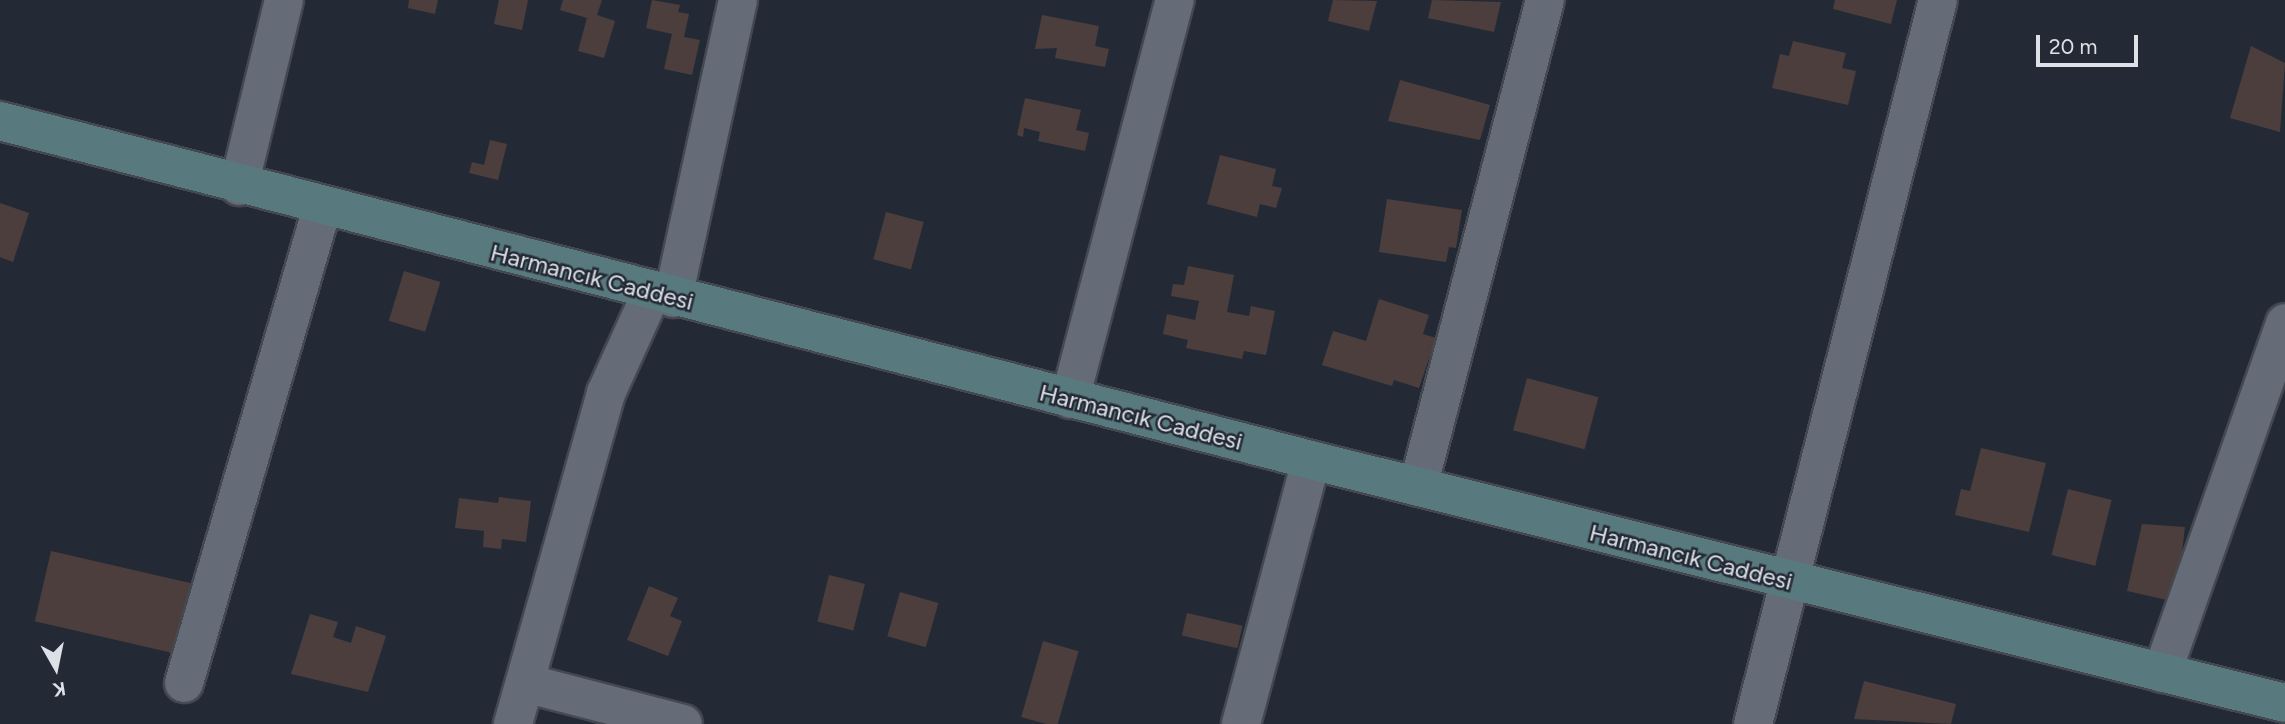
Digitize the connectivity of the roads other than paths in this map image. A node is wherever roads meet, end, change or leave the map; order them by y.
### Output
1 (284, 0) edge
2 (738, 0) edge
3 (1175, 0) edge
4 (1545, 0) edge
5 (1938, 0) edge
6 (0, 121) edge
7 (239, 186) junction
8 (322, 208) junction
9 (663, 295) junction
10 (2285, 323) edge
11 (1070, 399) junction
12 (1311, 460) junction
13 (1418, 487) junction
14 (1793, 583) junction
15 (2162, 673) junction
16 (184, 683) dead end
17 (525, 683) junction
18 (2285, 703) edge
19 (513, 724) edge
20 (683, 724) edge
21 (1241, 724) edge
22 (1753, 724) edge

1 - 7 street
2 - 9 street
3 - 11 street
4 - 13 street
5 - 14 street
6 - 7 street, Harmancık Caddesi
7 - 8 street, Harmancık Caddesi
8 - 9 street, Harmancık Caddesi
8 - 16 street
9 - 11 street, Harmancık Caddesi
9 - 17 street
10 - 15 street
11 - 12 street, Harmancık Caddesi
12 - 13 street, Harmancık Caddesi
12 - 21 street
13 - 14 street, Harmancık Caddesi
14 - 15 street, Harmancık Caddesi
14 - 22 street
15 - 18 street, Harmancık Caddesi
17 - 19 street
17 - 20 street

